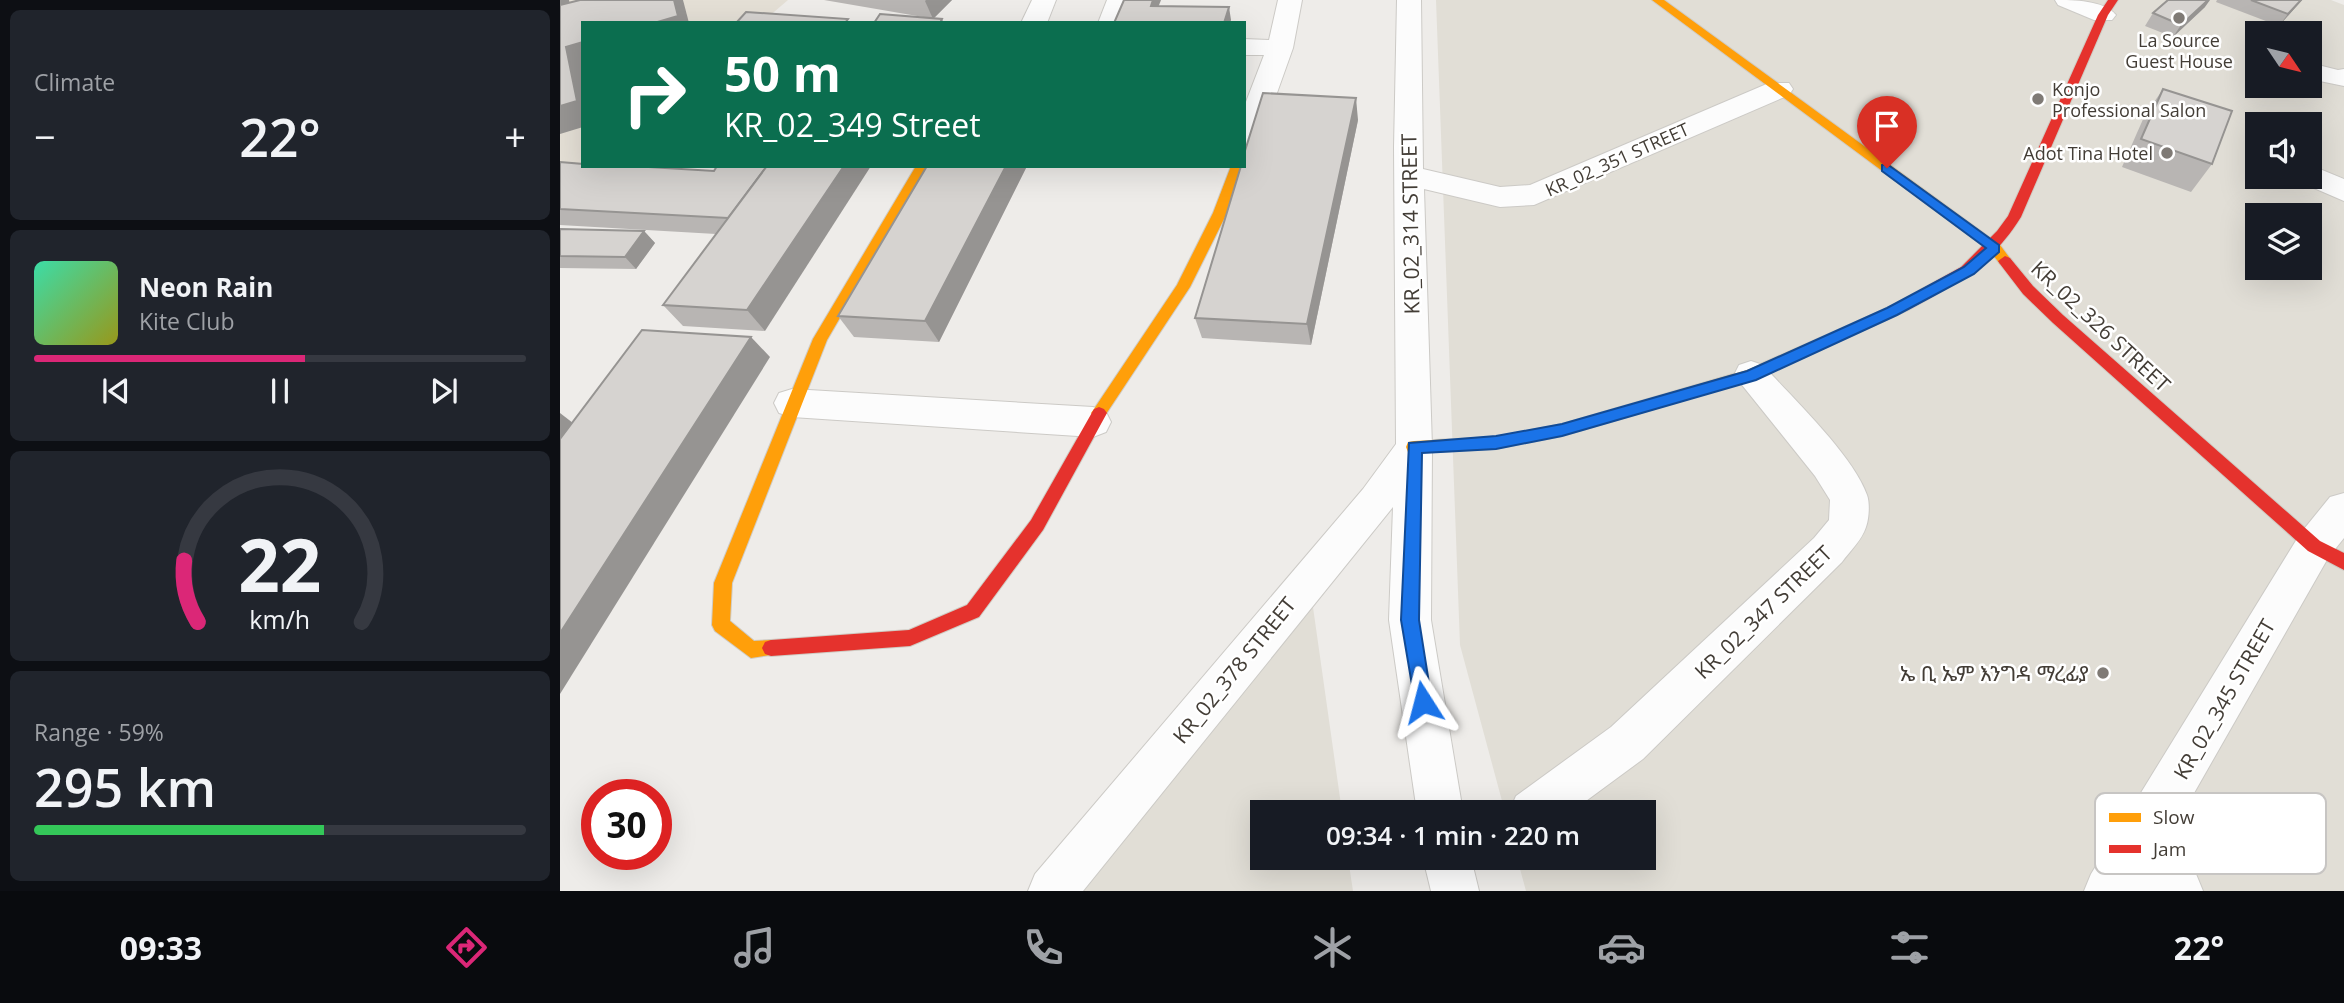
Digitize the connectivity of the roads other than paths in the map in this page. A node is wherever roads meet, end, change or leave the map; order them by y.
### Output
1 (1044, 0) edge
2 (1119, 0) edge
3 (1290, 0) edge
4 (1409, 0) edge
5 (1657, 0) edge
6 (2067, 0) edge
7 (2108, 8) edge
8 (1035, 21) edge
9 (1112, 21) edge
10 (1246, 47) edge
11 (1280, 48) junction
12 (2322, 74) edge
13 (2344, 77) edge
14 (1779, 89) junction
15 (1246, 141) edge
16 (921, 168) edge
17 (1236, 168) edge
18 (1409, 176) junction
19 (2322, 181) edge
20 (2344, 191) edge
21 (1995, 248) junction
22 (1751, 376) junction
23 (792, 403) junction
24 (1093, 422) junction
25 (1414, 447) junction
26 (2344, 509) edge
27 (2329, 554) edge
28 (2173, 793) edge
29 (1438, 800) edge
30 (1549, 800) edge
31 (2119, 875) edge
32 (1052, 891) edge
33 (2179, 891) edge

1 - 8 street
2 - 9 street
3 - 11 street
4 - 18 street, KR_02_314 STREET
5 - 14 street, KR_02_326 STREET
6 - 7 street
7 - 21 street
10 - 11 street
11 - 15 street
12 - 13 street
14 - 18 street, KR_02_351 STREET
14 - 21 street, KR_02_326 STREET
16 - 23 street
17 - 24 street
18 - 25 street, KR_02_314 STREET
19 - 20 street
21 - 22 street
21 - 27 street, KR_02_326 STREET
22 - 25 street
22 - 30 street, KR_02_347 STREET
23 - 24 street
23 - 24 street
25 - 29 street, KR_02_314 STREET
25 - 32 street, KR_02_378 STREET
26 - 27 street, KR_02_345 STREET
27 - 28 street, KR_02_345 STREET
31 - 33 street

